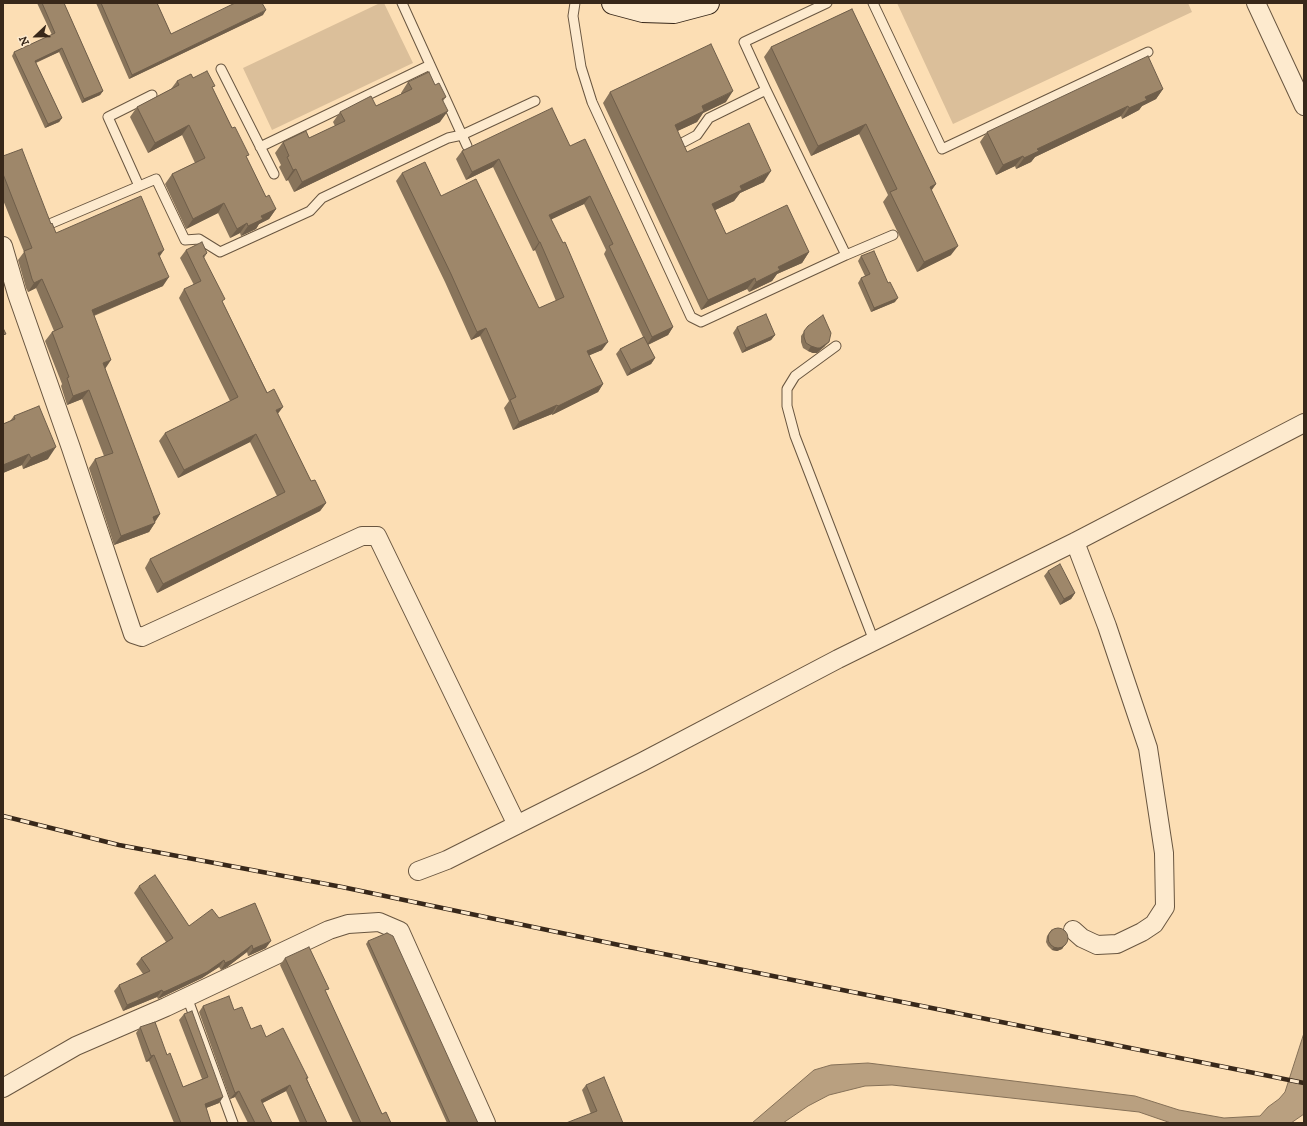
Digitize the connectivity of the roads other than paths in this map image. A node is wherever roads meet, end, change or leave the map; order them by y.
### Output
1 (402, 3) edge
2 (575, 3) edge
3 (613, 3) edge
4 (708, 3) edge
5 (827, 3) edge
6 (873, 3) edge
7 (1256, 3) edge
8 (1148, 52) dead end
9 (430, 65) junction
10 (221, 69) dead end
11 (766, 90) junction
12 (152, 95) dead end
13 (535, 101) dead end
14 (1304, 106) edge
15 (462, 136) junction
16 (682, 143) edge
17 (467, 146) dead end
18 (260, 147) junction
19 (274, 174) dead end
20 (139, 186) junction
21 (52, 223) edge
22 (892, 235) dead end
23 (3, 246) edge
24 (846, 255) junction
25 (836, 346) dead end
26 (1304, 423) edge
27 (1074, 542) junction
28 (874, 641) junction
29 (517, 825) junction
30 (418, 872) dead end
31 (1073, 930) dead end
32 (187, 997) junction
33 (3, 1088) edge
34 (233, 1123) edge
35 (486, 1123) edge

1 - 9 lane
2 - 24 lane
3 - 4 street
5 - 11 lane
6 - 8 lane
7 - 14 street
9 - 15 lane
9 - 18 lane
10 - 18 lane
11 - 16 lane
11 - 24 lane
12 - 20 lane
13 - 15 lane
15 - 17 lane
15 - 20 lane
18 - 19 lane
20 - 21 lane
22 - 24 lane
23 - 29 street
25 - 28 lane
26 - 27 street
27 - 28 street
27 - 31 street
28 - 29 street
29 - 30 street
32 - 33 street
32 - 34 lane
32 - 35 street

